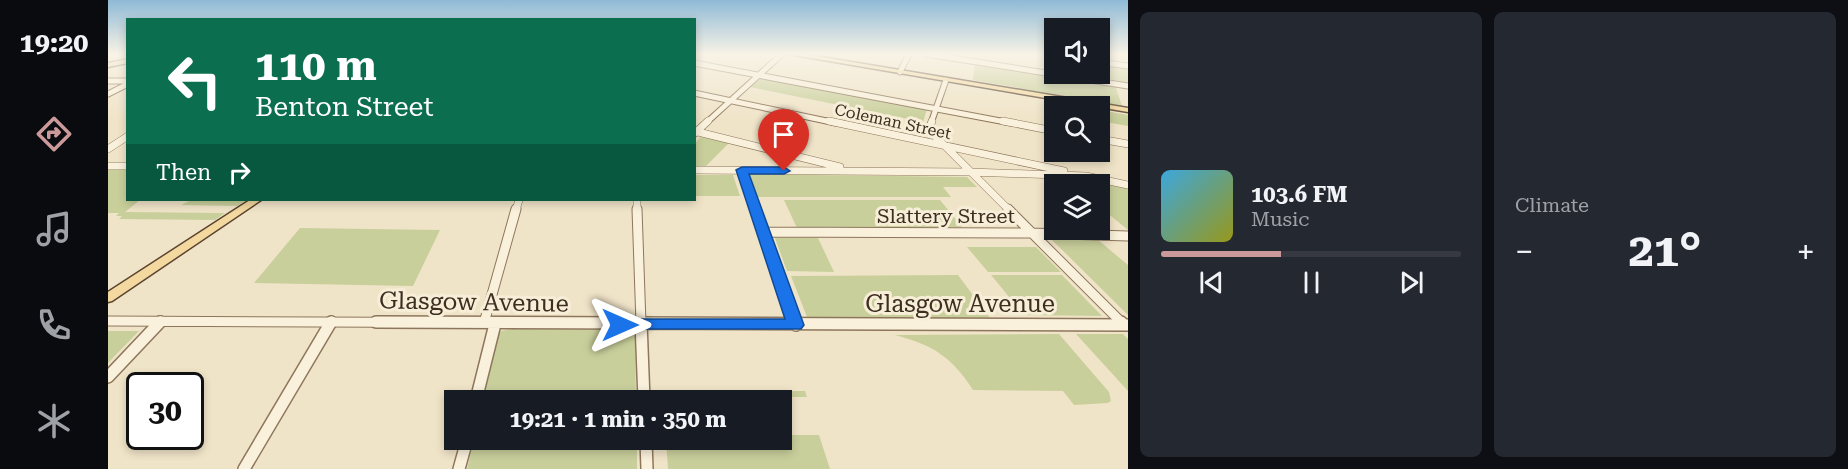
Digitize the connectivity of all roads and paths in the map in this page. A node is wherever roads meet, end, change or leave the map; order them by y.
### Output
1 (759, 76) edge
2 (765, 76) edge
3 (922, 76) edge
4 (1064, 76) edge
5 (946, 80) junction
6 (108, 81) edge
7 (126, 82) edge
8 (126, 83) edge
9 (1128, 86) edge
10 (696, 93) edge
11 (108, 94) edge
12 (731, 100) junction
13 (937, 108) junction
14 (1128, 110) edge
15 (1044, 128) edge
16 (696, 131) edge
17 (696, 132) edge
18 (126, 137) edge
19 (1110, 141) edge
20 (1128, 144) edge
21 (945, 146) junction
22 (108, 149) edge
23 (108, 166) edge
24 (126, 166) edge
25 (696, 170) edge
26 (742, 170) junction
27 (854, 171) junction
28 (970, 172) junction
29 (1077, 174) edge
30 (1044, 175) edge
31 (1110, 181) edge
32 (1128, 185) edge
33 (254, 201) edge
34 (519, 201) edge
35 (637, 201) edge
36 (763, 232) junction
37 (1031, 233) junction
38 (1128, 236) edge
39 (108, 298) edge
40 (108, 321) edge
41 (161, 321) junction
42 (332, 321) junction
43 (489, 324) junction
44 (641, 325) junction
45 (796, 325) junction
46 (1126, 325) edge
47 (108, 377) edge
48 (478, 390) edge
49 (644, 390) edge
50 (464, 450) edge
51 (646, 450) edge
52 (244, 469) edge
53 (459, 469) edge
54 (647, 469) edge

1 - 12 street
2 - 13 street
3 - 5 main road
4 - 9 street
5 - 13 street
5 - 14 main road
6 - 7 street
8 - 11 street
10 - 12 street, Coleman Street
12 - 16 street
12 - 21 street, Coleman Street
13 - 15 street
13 - 21 street
17 - 27 street
18 - 22 street
19 - 20 street
21 - 28 street
21 - 29 street, Coleman Street
23 - 24 street
25 - 26 street
26 - 27 street
26 - 36 street
27 - 28 street
28 - 30 street
28 - 37 street
31 - 32 street
33 - 39 main road
34 - 43 street
35 - 44 street
36 - 37 street, Slattery Street
36 - 45 street
37 - 38 street, Slattery Street
37 - 46 street
40 - 41 street, Glasgow Avenue
41 - 42 street, Glasgow Avenue
41 - 47 street
42 - 43 street, Glasgow Avenue
42 - 52 street
43 - 44 street, Glasgow Avenue
43 - 48 street
44 - 45 street, Glasgow Avenue
44 - 49 street
45 - 46 street, Glasgow Avenue
50 - 53 street
51 - 54 street

